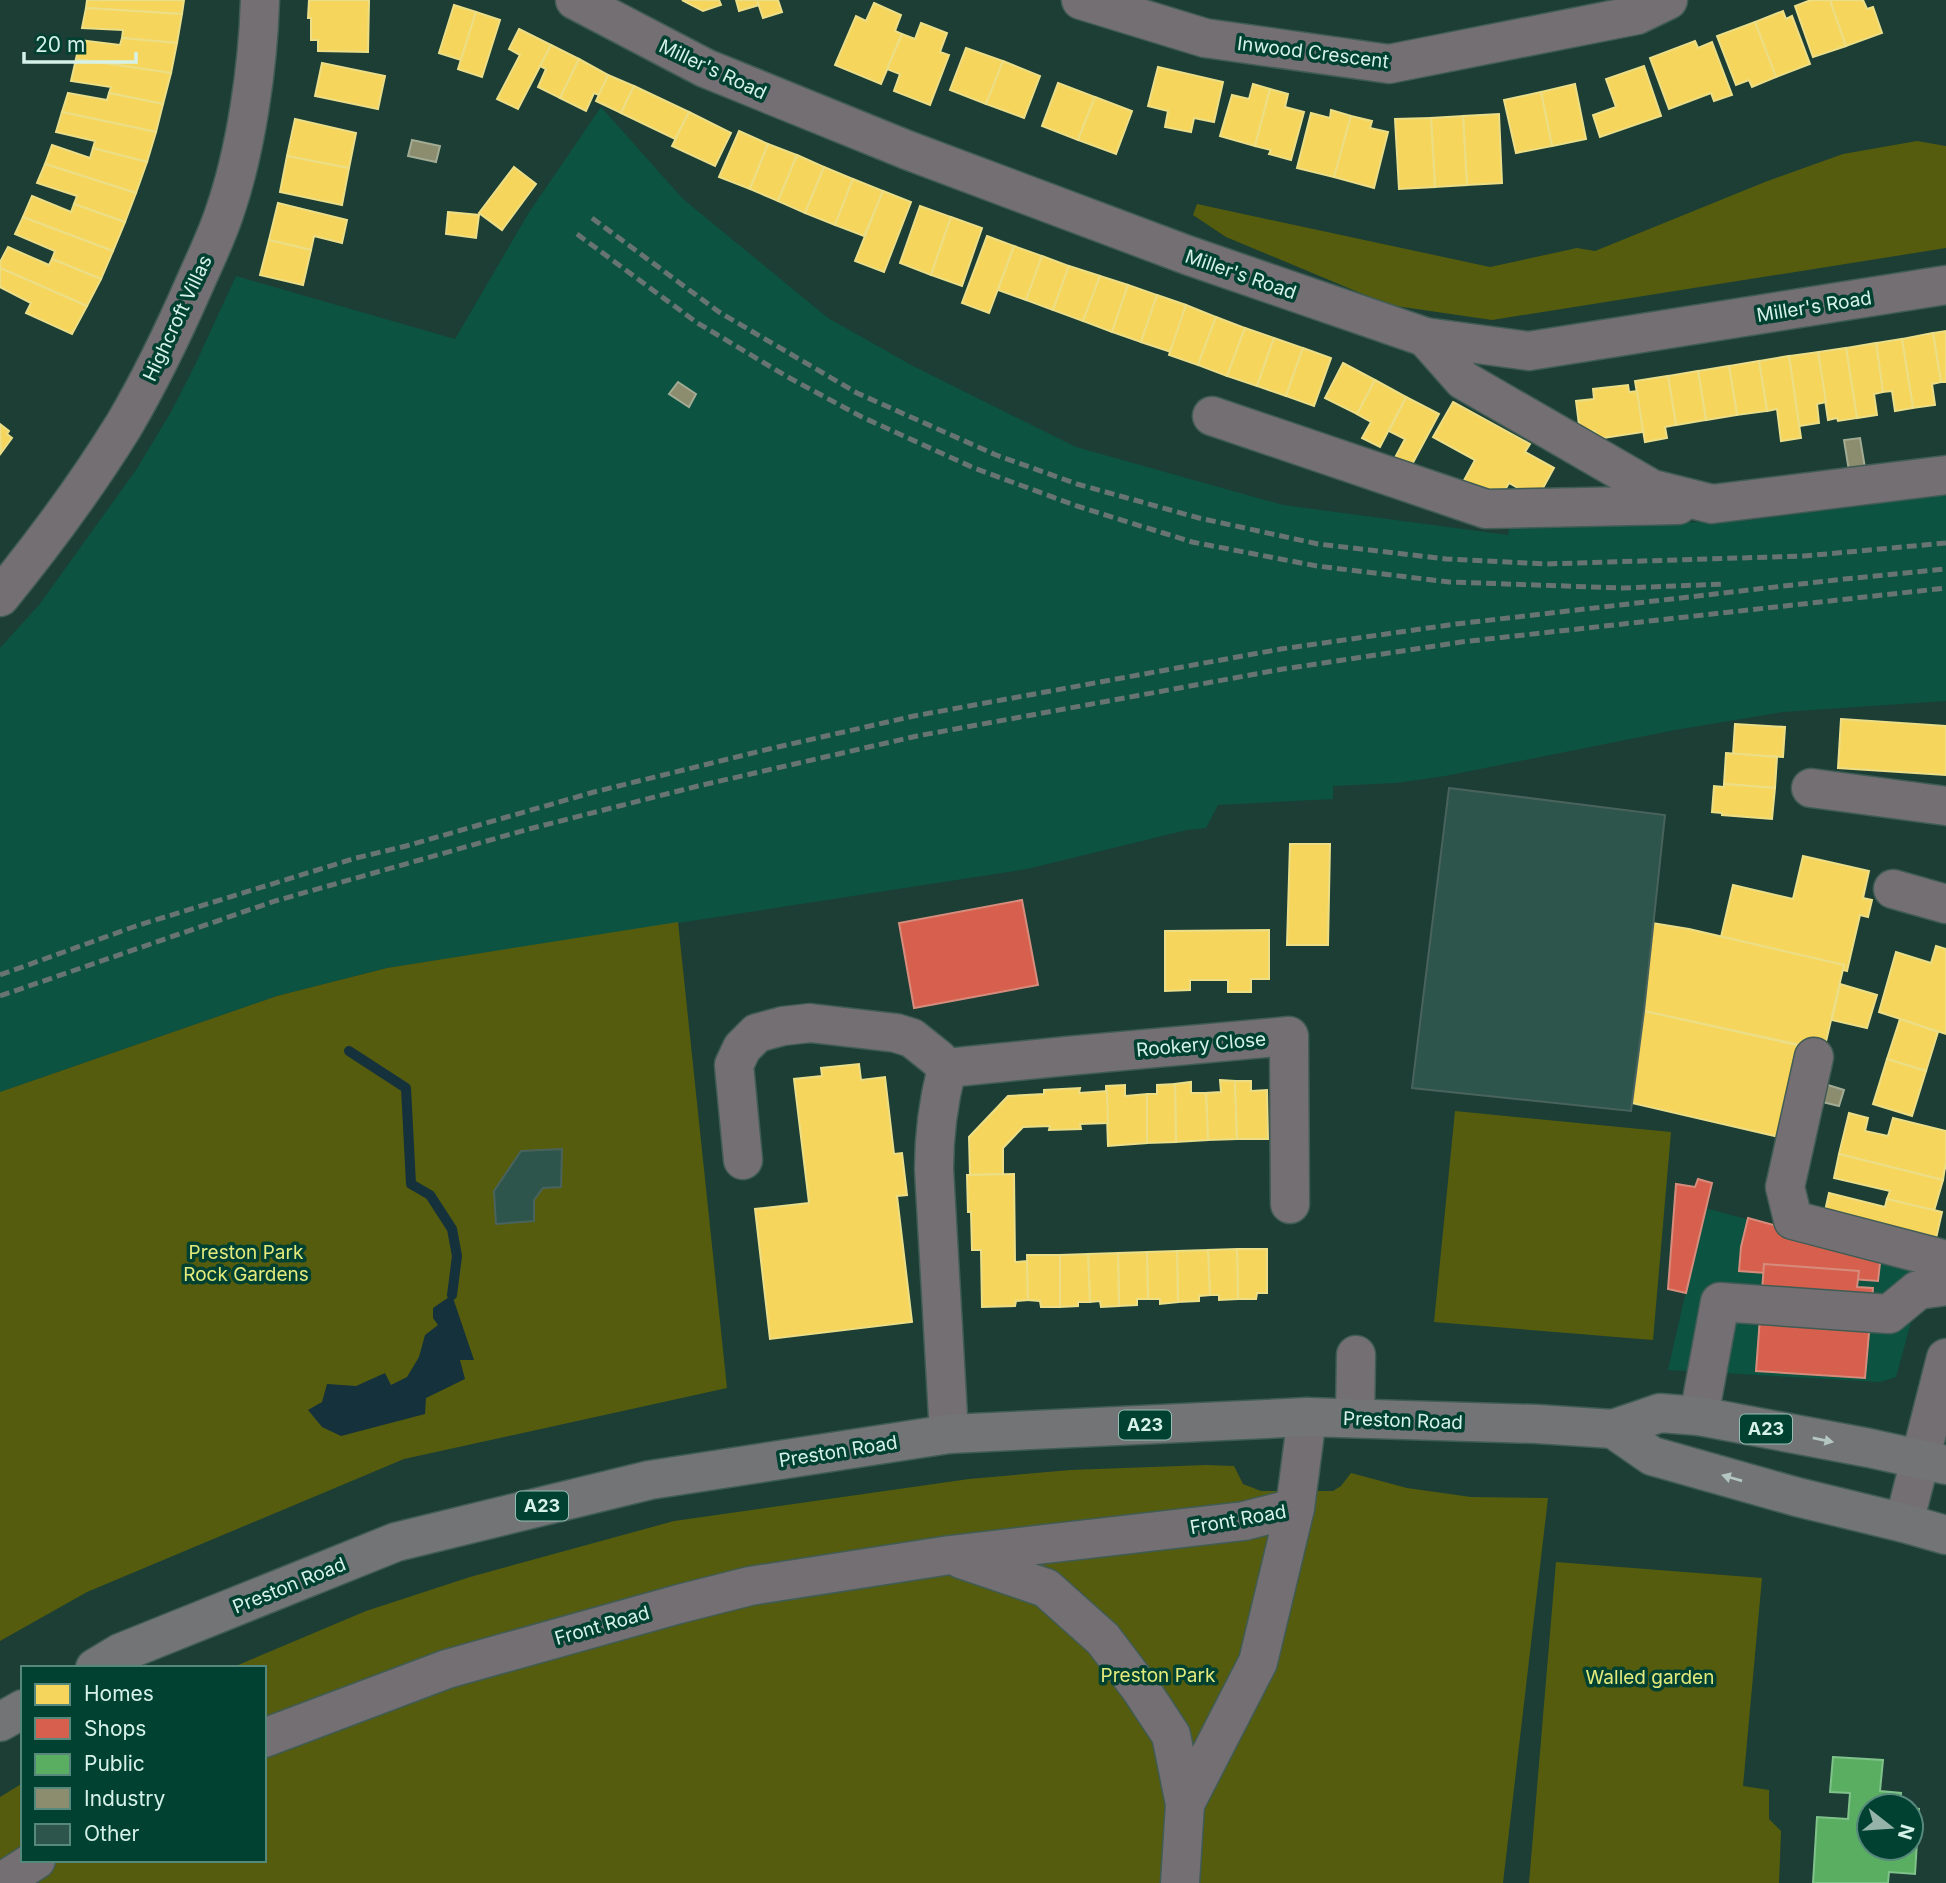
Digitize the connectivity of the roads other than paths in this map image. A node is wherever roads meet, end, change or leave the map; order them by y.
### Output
1 (260, 0) edge
2 (575, 0) edge
3 (1081, 0) edge
4 (1668, 0) edge
5 (1946, 285) edge
6 (1425, 337) junction
7 (1212, 416) dead end
8 (1946, 475) edge
9 (1712, 504) junction
10 (0, 597) edge
11 (1811, 788) dead end
12 (1946, 806) edge
13 (1893, 889) dead end
14 (1946, 904) edge
15 (1814, 1057) dead end
16 (947, 1068) junction
17 (743, 1160) dead end
18 (1290, 1204) dead end
19 (1946, 1260) edge
20 (1946, 1286) edge
21 (1356, 1355) dead end
22 (1946, 1358) edge
23 (1699, 1416) junction
24 (1307, 1417) junction
25 (1355, 1418) junction
26 (1613, 1429) junction
27 (949, 1434) junction
28 (1933, 1462) edge
29 (1295, 1508) junction
30 (1904, 1522) junction
31 (1946, 1535) edge
32 (950, 1555) junction
33 (98, 1666) edge
34 (21, 1710) edge
35 (0, 1723) edge
36 (266, 1737) edge
37 (1185, 1804) junction
38 (33, 1862) edge
39 (0, 1883) edge
40 (1180, 1883) edge

1 - 10 street, Highcroft Villas
2 - 6 street, Miller's Road
3 - 4 street, Inwood Crescent
5 - 6 street, Miller's Road
6 - 9 street
7 - 9 street
8 - 9 street
11 - 12 street
13 - 14 street
15 - 19 street
16 - 17 street
16 - 18 street, Rookery Close
16 - 27 street
20 - 23 street
21 - 25 street
22 - 28 street
23 - 26 highway, Preston Road / A23
23 -> 28 highway, Preston Road / A23
24 - 25 highway, Preston Road / A23
24 - 27 highway, Preston Road / A23
24 - 29 street
25 - 26 highway, Preston Road / A23
30 -> 26 highway
27 - 33 highway, Preston Road / A23
28 - 30 street
29 - 32 street, Front Road
29 - 37 street, Front Road
30 - 31 highway
32 - 36 street, Front Road
32 - 37 street, Front Road
34 - 35 highway
37 - 40 street, Front Road
38 - 39 street

